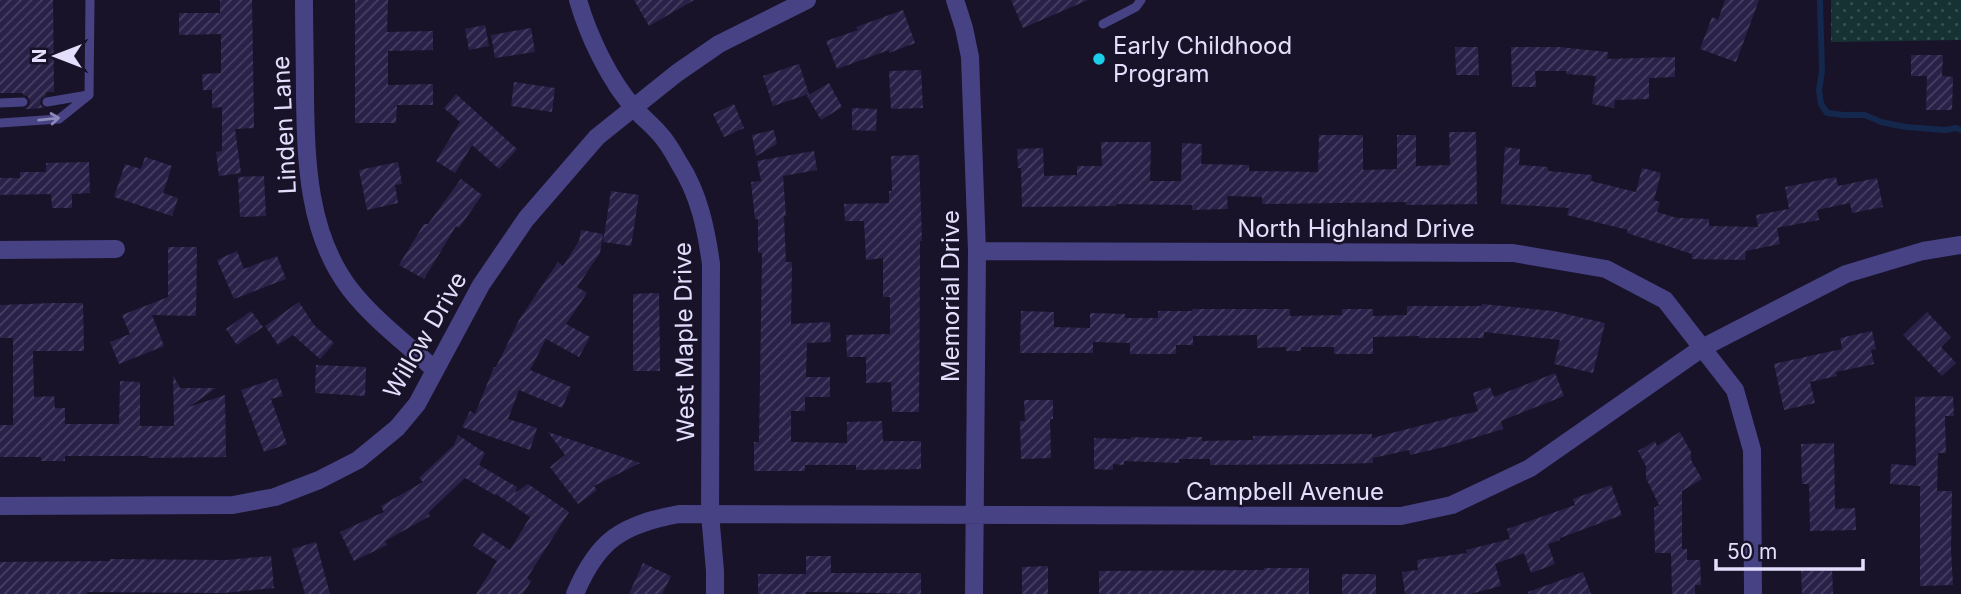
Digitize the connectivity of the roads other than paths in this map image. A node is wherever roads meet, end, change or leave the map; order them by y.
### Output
1 (90, 0) edge
2 (304, 0) edge
3 (578, 0) edge
4 (807, 0) edge
5 (955, 0) edge
6 (1141, 0) edge
7 (1103, 24) dead end
8 (89, 95) junction
9 (23, 102) dead end
10 (47, 102) dead end
11 (0, 103) edge
12 (633, 108) junction
13 (0, 122) edge
14 (1961, 246) edge
15 (116, 249) dead end
16 (0, 250) edge
17 (977, 251) junction
18 (1702, 348) junction
19 (435, 370) junction
20 (0, 506) edge
21 (710, 514) junction
22 (974, 515) junction
23 (575, 594) edge
24 (715, 594) edge
25 (974, 594) edge
26 (1753, 594) edge

1 - 8 lane
2 - 19 street, Linden Lane
3 - 12 street, West Maple Drive
4 - 12 street, Willow Drive
5 - 17 street, Memorial Drive
6 - 7 lane
8 - 10 lane
13 -> 8 lane
9 - 11 lane
12 - 19 street, Willow Drive
12 - 21 street, West Maple Drive
14 - 18 street, Campbell Avenue
15 - 16 street
17 - 18 street, North Highland Drive
17 - 22 street, Memorial Drive
18 - 22 street, Campbell Avenue
18 - 26 street, North Highland Drive
19 - 20 street, Willow Drive
21 - 22 street, Campbell Avenue
21 - 23 street, Campbell Avenue
21 - 24 street, West Maple Drive
22 - 25 street, Memorial Drive

